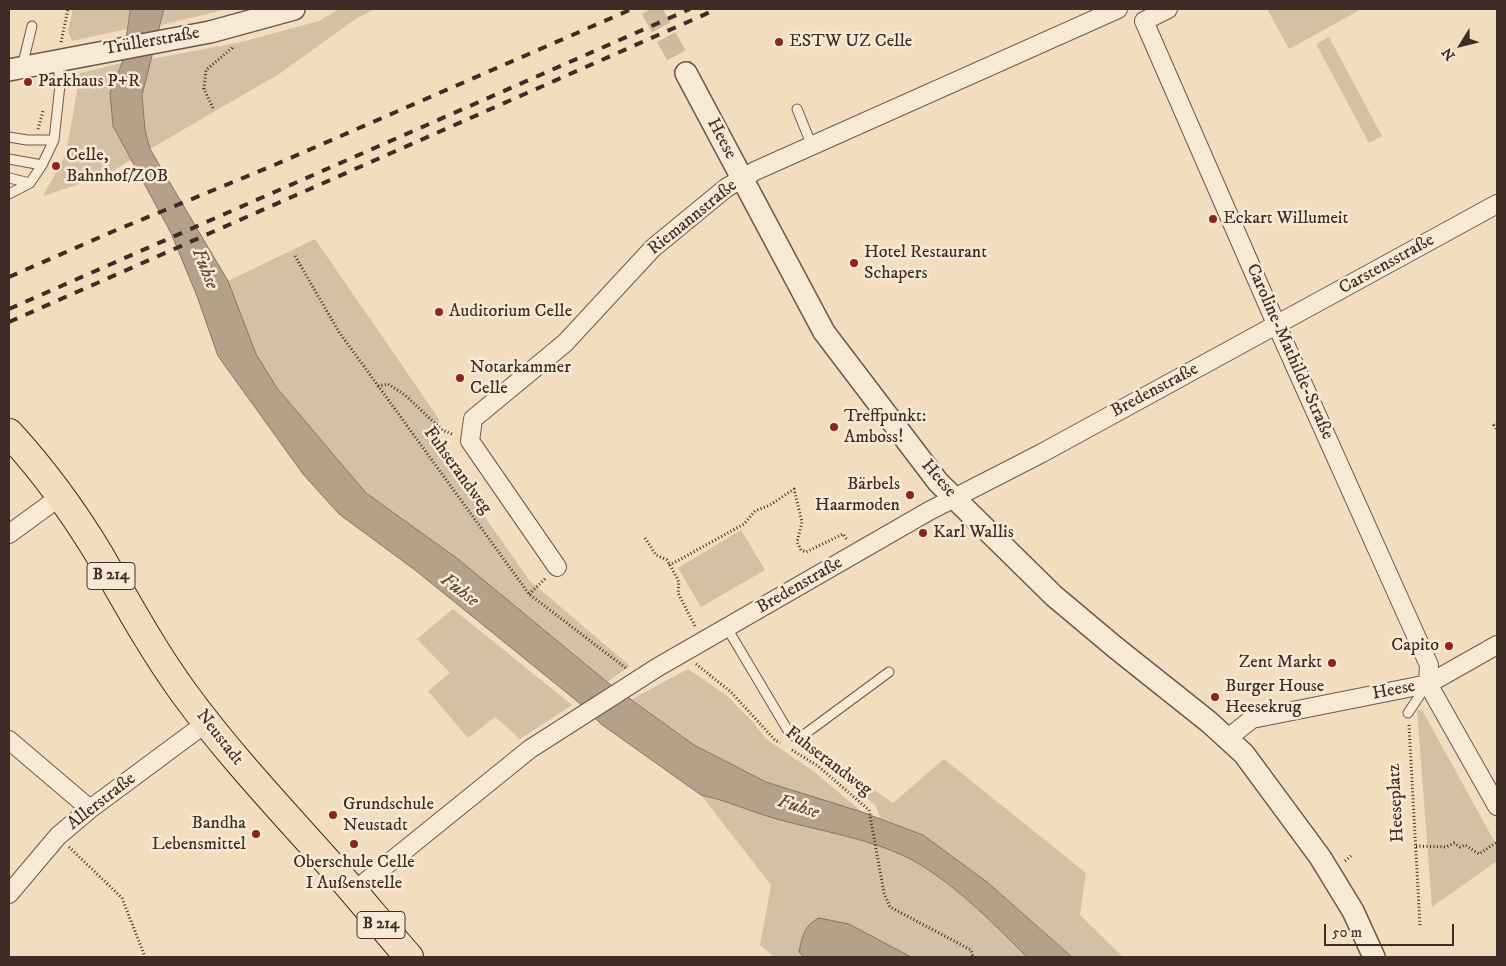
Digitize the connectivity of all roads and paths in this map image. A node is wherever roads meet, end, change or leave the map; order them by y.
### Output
1 (68, 9) edge
2 (294, 9) edge
3 (1118, 9) edge
4 (1127, 9) edge
5 (1168, 9) edge
6 (1144, 21) junction
7 (32, 26) dead end
8 (233, 42) dead end
9 (64, 55) junction
10 (15, 68) edge
11 (686, 73) tunnel mouth
12 (214, 108) dead end
13 (796, 109) dead end
14 (9, 136) edge
15 (54, 140) junction
16 (812, 146) junction
17 (9, 159) edge
18 (42, 165) junction
19 (9, 178) edge
20 (742, 179) junction
21 (30, 184) junction
22 (9, 194) edge
23 (1497, 204) edge
24 (295, 256) dead end
25 (1276, 326) junction
26 (378, 386) junction
27 (1497, 423) edge
28 (1497, 430) edge
29 (9, 433) edge
30 (470, 441) junction
31 (61, 496) junction
32 (954, 498) junction
33 (9, 534) edge
34 (645, 538) dead end
35 (850, 545) dead end
36 (670, 565) junction
37 (557, 567) joint
38 (529, 594) junction
39 (727, 628) junction
40 (698, 631) dead end
41 (1497, 645) edge
42 (692, 660) dead end
43 (889, 672) dead end
44 (634, 675) junction
45 (1428, 684) junction
46 (1408, 712) joint
47 (206, 723) junction
48 (1228, 738) junction
49 (9, 740) edge
50 (782, 744) dead end
51 (789, 749) dead end
52 (1497, 806) edge
53 (90, 809) junction
54 (58, 836) junction
55 (1497, 842) edge
56 (1416, 846) junction
57 (353, 892) junction
58 (9, 894) edge
59 (1420, 926) dead end
60 (145, 957) edge
61 (409, 957) edge
62 (973, 957) edge
63 (1374, 957) edge

1 - 9 path
2 - 9 street, Trüllerstraße
3 - 16 street, Riemannstraße
4 - 6 street
5 - 6 street
6 - 25 street, Caroline-Mathilde-Straße
7 - 10 lane
8 - 12 path
9 - 10 street, Trüllerstraße
9 - 15 lane
11 - 20 street, Heese
13 - 16 lane
14 - 15 lane
15 - 18 lane
16 - 20 street, Riemannstraße
17 - 18 lane
18 - 21 lane
19 - 21 lane
20 - 30 street, Riemannstraße
20 - 32 street, Heese
21 - 22 lane
23 - 25 street, Carstensstraße
24 - 26 path, Fuhserandweg
25 - 32 street, Bredenstraße
25 - 45 street, Caroline-Mathilde-Straße
26 - 30 path
26 - 38 path, Fuhserandweg
27 - 28 path
29 - 31 main road, B 214
30 - 37 street
31 - 33 street
31 - 47 main road, Neustadt / B 214
32 - 39 street, Bredenstraße
32 - 48 street, Heese
34 - 36 path
35 - 36 path
36 - 40 path
37 - 38 path
38 - 44 path, Fuhserandweg
39 - 43 lane
39 - 44 street, Bredenstraße
41 - 45 street
42 - 50 path, Fuhserandweg
44 - 57 street, Bredenstraße
45 - 46 lane
45 - 48 street, Heese
45 - 52 street, Heese
46 - 56 path, Heeseplatz
47 - 53 street, Allerstraße
47 - 57 main road, Neustadt / B 214
48 - 63 street, Heese
49 - 53 street
51 - 62 path, Fuhserandweg
53 - 54 street, Allerstraße
54 - 58 street, Allerstraße
54 - 60 path
55 - 56 path
56 - 59 path, Heeseplatz
57 - 61 main road, Neustadt / B 214

